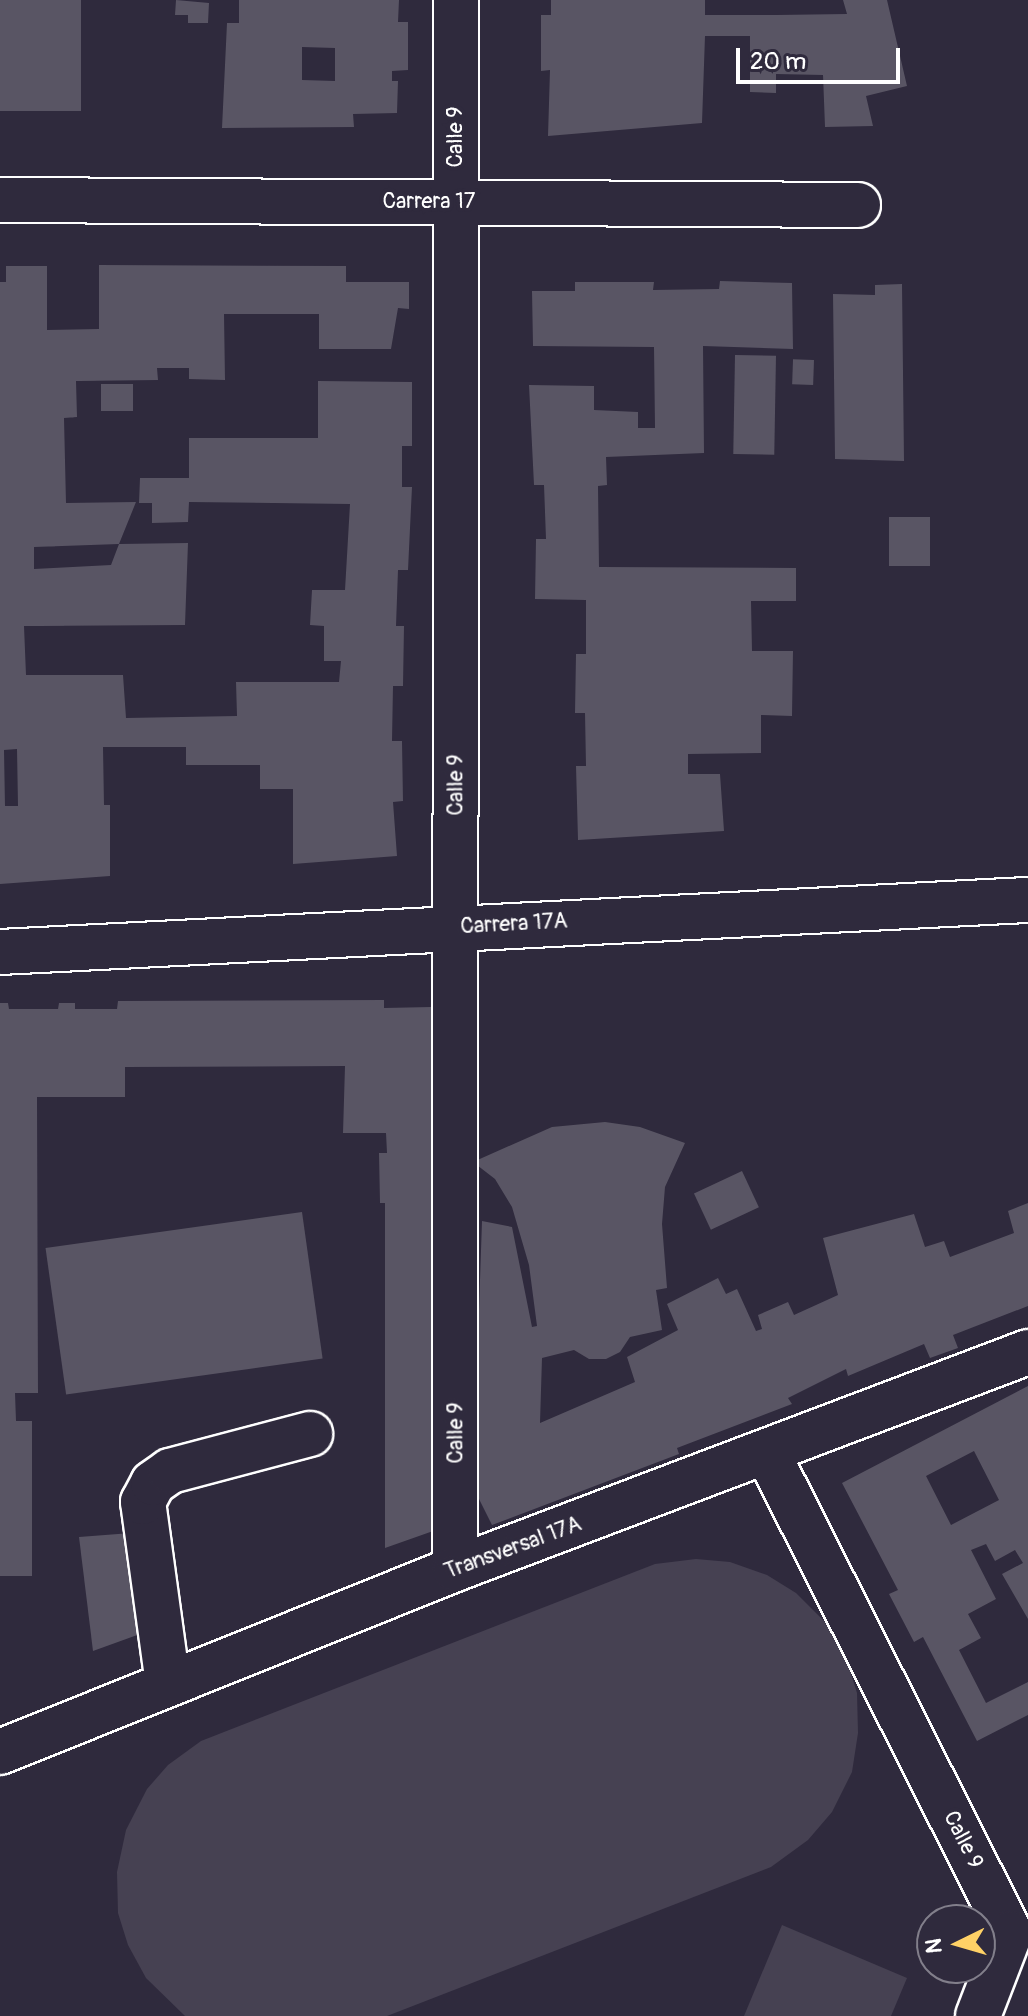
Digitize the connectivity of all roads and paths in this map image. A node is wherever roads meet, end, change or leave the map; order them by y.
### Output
1 (456, 0) edge
2 (0, 200) edge
3 (456, 202) junction
4 (858, 205) dead end
5 (1028, 900) edge
6 (456, 927) junction
7 (0, 952) edge
8 (1028, 1352) edge
9 (310, 1434) dead end
10 (768, 1454) junction
11 (455, 1569) junction
12 (168, 1684) junction
13 (0, 1752) edge
14 (978, 2016) edge

1 - 3 street, Calle 9
2 - 3 street, Carrera 17
3 - 4 street, Carrera 17
3 - 6 street, Calle 9
5 - 6 street, Carrera 17A
6 - 7 street, Carrera 17A
6 - 11 street, Calle 9
8 - 10 street, Transversal 17A
9 - 12 street
10 - 11 street, Transversal 17A
10 - 14 street, Calle 9
11 - 12 street, Transversal 17A
12 - 13 street, Transversal 17A

